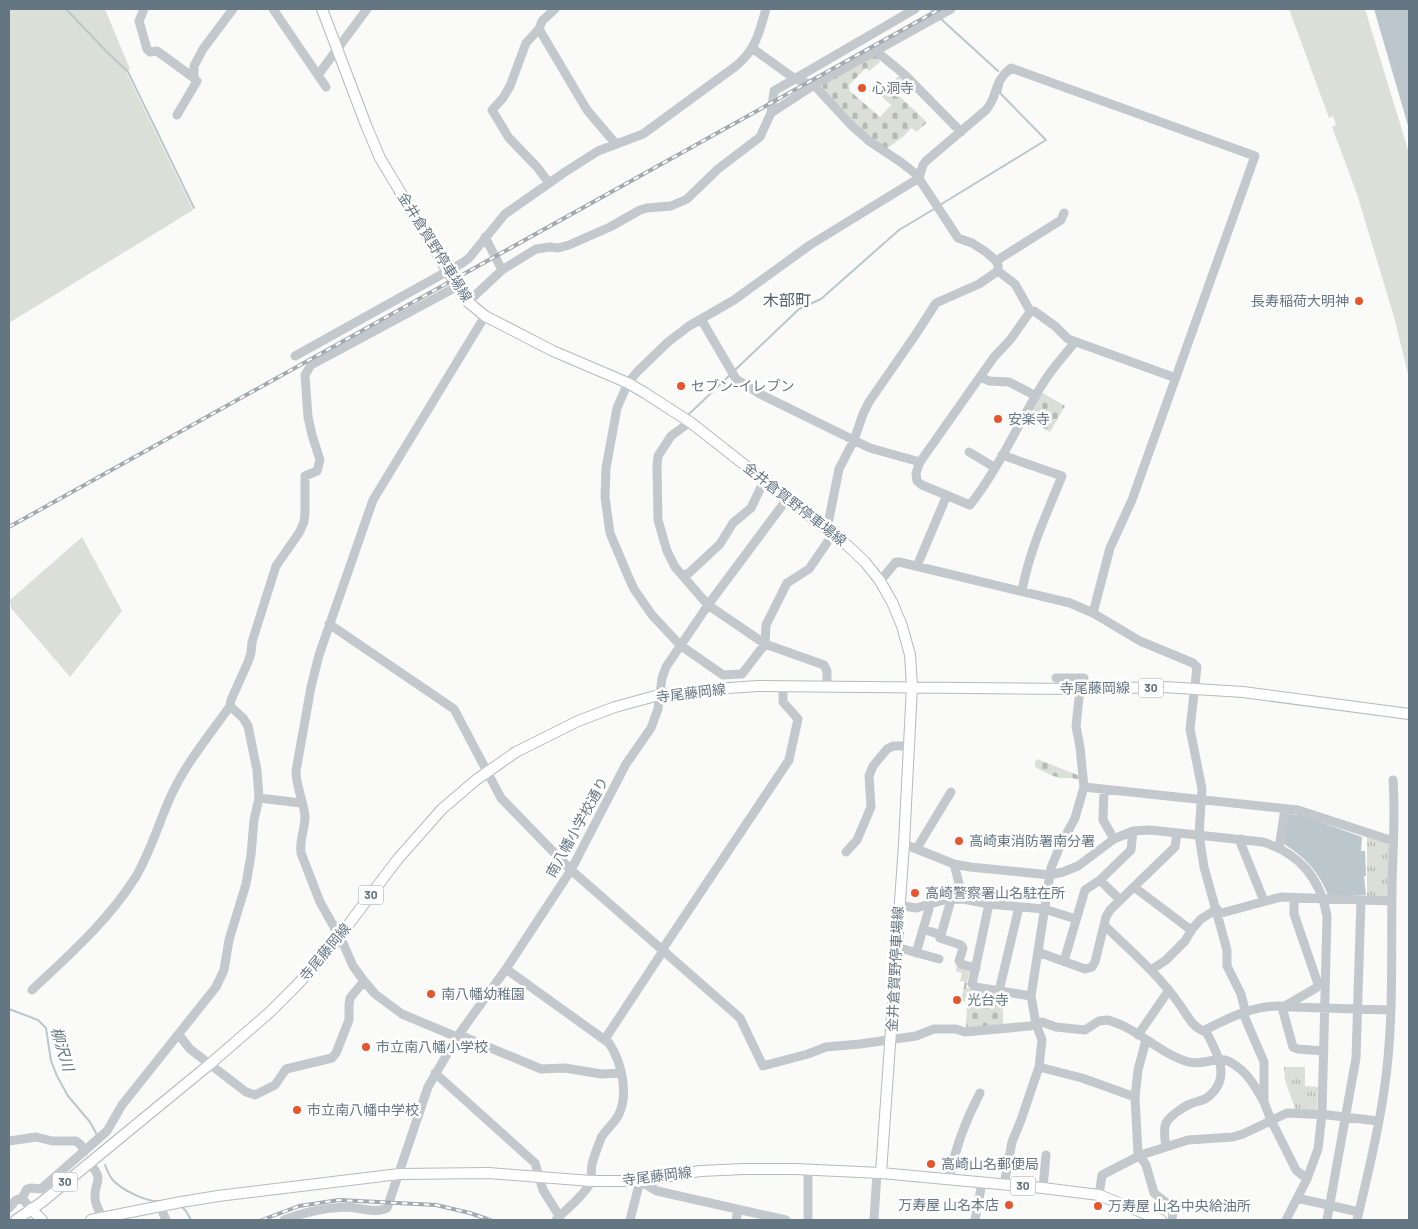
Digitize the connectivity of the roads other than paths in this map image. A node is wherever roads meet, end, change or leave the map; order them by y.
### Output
1 (144, 9) edge
2 (232, 9) edge
3 (273, 9) edge
4 (322, 9) edge
5 (367, 9) edge
6 (555, 9) edge
7 (766, 9) edge
8 (915, 9) edge
9 (951, 9) edge
10 (539, 29) junction
11 (752, 48) junction
12 (338, 49) junction
13 (876, 51) junction
14 (318, 75) junction
15 (194, 78) junction
16 (795, 79) junction
17 (814, 84) junction
18 (326, 87) dead end
19 (771, 113) junction
20 (177, 115) dead end
21 (961, 132) junction
22 (615, 143) junction
23 (919, 178) junction
24 (548, 183) junction
25 (1064, 213) dead end
26 (485, 238) junction
27 (996, 261) junction
28 (447, 270) junction
29 (502, 270) junction
30 (998, 271) junction
31 (458, 286) junction
32 (468, 302) junction
33 (1030, 312) junction
34 (485, 316) junction
35 (700, 319) junction
36 (1075, 342) junction
37 (295, 356) dead end
38 (981, 377) junction
39 (1176, 378) junction
40 (628, 383) junction
41 (1036, 396) junction
42 (690, 422) junction
43 (854, 440) junction
44 (969, 452) dead end
45 (1002, 455) junction
46 (920, 462) junction
47 (994, 467) junction
48 (764, 481) junction
49 (947, 495) junction
50 (787, 499) junction
51 (830, 532) junction
52 (917, 566) junction
53 (683, 575) junction
54 (880, 580) junction
55 (1022, 591) junction
56 (708, 605) junction
57 (1093, 613) junction
58 (329, 624) junction
59 (765, 644) junction
60 (680, 645) junction
61 (1056, 678) dead end
62 (783, 686) junction
63 (827, 686) junction
64 (912, 686) junction
65 (1080, 689) junction
66 (1196, 689) junction
67 (659, 695) junction
68 (230, 706) junction
69 (1408, 713) edge
70 (909, 746) junction
71 (487, 772) junction
72 (1393, 780) dead end
73 (1084, 787) junction
74 (1104, 790) junction
75 (951, 792) dead end
76 (259, 798) junction
77 (1202, 801) junction
78 (301, 803) junction
79 (1284, 809) junction
80 (1132, 831) junction
81 (1177, 833) junction
82 (1199, 835) junction
83 (1114, 839) junction
84 (1241, 839) junction
85 (1393, 841) junction
86 (904, 844) junction
87 (917, 848) junction
88 (1279, 848) junction
89 (846, 852) dead end
90 (954, 864) junction
91 (571, 870) junction
92 (1050, 875) junction
93 (1100, 880) junction
94 (1134, 887) junction
95 (1294, 898) junction
96 (1323, 898) junction
97 (963, 899) junction
98 (951, 900) junction
99 (1120, 900) junction
100 (1360, 900) junction
101 (1264, 901) junction
102 (1392, 901) junction
103 (989, 904) junction
104 (899, 905) junction
105 (928, 906) junction
106 (1019, 907) junction
107 (1044, 909) junction
108 (1217, 911) junction
109 (1076, 919) junction
110 (1105, 926) junction
111 (923, 929) junction
112 (1191, 930) junction
113 (941, 935) junction
114 (340, 937) junction
115 (896, 947) junction
116 (663, 950) junction
117 (1038, 952) junction
118 (916, 953) junction
119 (939, 959) dead end
120 (1064, 961) junction
121 (976, 968) junction
122 (506, 969) junction
123 (1151, 970) junction
124 (364, 981) junction
125 (32, 990) dead end
126 (1169, 990) junction
127 (998, 991) junction
128 (1030, 996) junction
129 (1285, 1006) junction
130 (1326, 1008) junction
131 (1358, 1009) junction
132 (1390, 1010) junction
133 (1245, 1011) junction
134 (1036, 1024) junction
135 (1205, 1030) junction
136 (179, 1035) junction
137 (457, 1037) junction
138 (1142, 1037) junction
139 (605, 1039) junction
140 (891, 1039) junction
141 (1324, 1051) junction
142 (1220, 1059) junction
143 (210, 1064) junction
144 (1039, 1067) junction
145 (435, 1073) junction
146 (621, 1074) junction
147 (980, 1093) dead end
148 (1135, 1097) junction
149 (1264, 1102) junction
150 (1322, 1114) junction
151 (1345, 1117) junction
152 (1271, 1120) junction
153 (1378, 1122) junction
154 (9, 1141) edge
155 (113, 1143) junction
156 (1166, 1147) junction
157 (84, 1152) junction
158 (1046, 1155) dead end
159 (1140, 1155) junction
160 (92, 1166) junction
161 (808, 1170) junction
162 (879, 1173) junction
163 (399, 1174) junction
164 (540, 1176) junction
165 (1307, 1179) junction
166 (949, 1180) junction
167 (591, 1181) junction
168 (640, 1181) junction
169 (982, 1183) junction
170 (1004, 1185) junction
171 (1043, 1188) junction
172 (1099, 1195) junction
173 (22, 1198) junction
174 (1297, 1198) junction
175 (160, 1206) junction
176 (1330, 1206) junction
177 (9, 1208) edge
178 (370, 1210) junction
179 (738, 1210) junction
180 (34, 1216) edge
181 (1358, 1216) edge
182 (103, 1218) junction
183 (558, 1218) edge
184 (16, 1220) edge
185 (91, 1220) edge
186 (166, 1220) edge
187 (284, 1220) edge
188 (372, 1220) edge
189 (630, 1220) edge
190 (736, 1220) edge
191 (786, 1220) edge
192 (808, 1220) edge
193 (874, 1220) edge
194 (975, 1220) edge
195 (1160, 1220) edge
196 (1172, 1220) edge
197 (1286, 1220) edge
198 (1327, 1220) edge

1 - 15 street
2 - 15 street
3 - 14 street
4 - 12 main road, 金井倉賀野停車場線
5 - 12 street
6 - 10 street
7 - 11 street
8 - 16 street
9 - 13 street
10 - 22 street
10 - 24 street
11 - 16 street
11 - 22 street
12 - 14 street
12 - 28 main road, 金井倉賀野停車場線
13 - 17 street
13 - 21 street
14 - 18 street
15 - 20 street
16 - 17 street
16 - 19 street
17 - 19 street
17 - 23 street
19 - 29 street
21 - 23 street
21 - 39 street
22 - 24 street
23 - 27 street
23 - 35 street
24 - 26 street
25 - 27 street
26 - 28 street
26 - 29 street
27 - 30 street
28 - 31 main road, 金井倉賀野停車場線
28 - 37 street
29 - 32 street
30 - 33 street
30 - 43 street
31 - 32 main road, 金井倉賀野停車場線
31 - 68 street
32 - 34 main road, 金井倉賀野停車場線
33 - 36 street
33 - 38 street
34 - 40 main road, 金井倉賀野停車場線
34 - 58 street
35 - 40 street
35 - 43 street
36 - 39 street
36 - 41 street
38 - 41 street
38 - 46 street
39 - 57 street
40 - 42 main road, 金井倉賀野停車場線
40 - 60 street
41 - 45 street
42 - 48 main road, 金井倉賀野停車場線
42 - 53 street
43 - 46 street
43 - 51 street
44 - 47 street
45 - 47 street
45 - 55 street
46 - 49 street
47 - 49 street
48 - 50 main road, 金井倉賀野停車場線
48 - 53 street
49 - 52 street
50 - 51 main road, 金井倉賀野停車場線
50 - 56 street, 南八幡小学校通り
51 - 54 main road, 金井倉賀野停車場線
51 - 59 street
52 - 54 street
52 - 55 street
53 - 56 street
54 - 64 main road, 金井倉賀野停車場線
55 - 57 street
56 - 59 street
56 - 60 street, 南八幡小学校通り
57 - 66 street
58 - 71 street
58 - 78 street
59 - 60 street
59 - 63 street
60 - 67 street, 南八幡小学校通り
61 - 65 street
62 - 63 main road, 寺尾藤岡線 / 30
62 - 67 main road, 寺尾藤岡線 / 30
62 - 116 street
63 - 64 main road, 寺尾藤岡線 / 30
64 - 65 main road, 寺尾藤岡線 / 30
64 - 70 main road, 金井倉賀野停車場線
65 - 66 main road, 寺尾藤岡線 / 30
65 - 73 street
66 - 69 main road, 寺尾藤岡線 / 30
66 - 77 street
67 - 71 main road, 寺尾藤岡線 / 30
67 - 91 street, 南八幡小学校通り
68 - 76 street
68 - 125 street
70 - 86 main road, 金井倉賀野停車場線
70 - 89 street
71 - 91 street
71 - 114 main road, 寺尾藤岡線 / 30
72 - 85 street
73 - 74 street
73 - 92 street
74 - 77 street
74 - 83 street
75 - 87 street
76 - 78 street
76 - 136 street
77 - 79 street
77 - 82 street
78 - 114 street
79 - 85 street
79 - 88 street
80 - 81 street
80 - 83 street
80 - 93 street
81 - 82 street
81 - 94 street
82 - 84 street
82 - 108 street
83 - 92 street
84 - 88 street
84 - 101 street
85 - 102 street
86 - 87 street
86 - 104 main road, 金井倉賀野停車場線
87 - 90 street
88 - 96 street
90 - 92 street
90 - 97 street
91 - 116 street
91 - 122 street, 南八幡小学校通り
92 - 107 street
93 - 99 street
93 - 109 street
94 - 99 street
94 - 112 street
95 - 96 street
95 - 101 street
95 - 129 street
96 - 100 street
96 - 130 street
97 - 98 street
97 - 103 street
98 - 105 street
98 - 113 street
99 - 110 street
100 - 102 street
100 - 131 street
101 - 108 street
102 - 132 street
103 - 106 street
103 - 121 street
104 - 105 street
104 - 115 main road, 金井倉賀野停車場線
105 - 111 street
106 - 107 street
106 - 127 street
107 - 109 street
107 - 117 street
108 - 112 street
108 - 133 street
109 - 120 street
110 - 120 street
110 - 123 street
111 - 113 street
111 - 118 street
112 - 123 street
113 - 121 street
114 - 124 street
114 - 143 main road, 寺尾藤岡線 / 30
115 - 118 street
115 - 140 main road, 金井倉賀野停車場線
116 - 139 street
116 - 140 street
117 - 120 street
117 - 128 street
118 - 119 street
121 - 127 street
122 - 137 street, 南八幡小学校通り
122 - 139 street
123 - 126 street
124 - 137 street
124 - 143 street
126 - 135 street
126 - 138 street
127 - 128 street
128 - 134 street
129 - 130 street
129 - 133 street
129 - 141 street
130 - 131 street
130 - 141 street
131 - 132 street
131 - 151 street
132 - 153 street
133 - 135 street
133 - 149 street
134 - 138 street
134 - 140 street
134 - 144 street
135 - 142 street
136 - 143 street
136 - 157 street
137 - 145 street, 南八幡小学校通り
137 - 146 street
138 - 142 street
138 - 148 street
139 - 146 street
140 - 162 main road, 金井倉賀野停車場線
141 - 150 street
142 - 149 street
142 - 156 street
143 - 155 main road, 寺尾藤岡線 / 30
144 - 148 street
144 - 170 street
145 - 163 street, 南八幡小学校通り
145 - 164 street
146 - 167 street
147 - 166 street
148 - 159 street
149 - 152 street
150 - 151 street
150 - 152 street
150 - 165 street
151 - 153 street
151 - 176 street
152 - 156 street
152 - 165 street
153 - 181 street
154 - 157 street
155 - 160 main road, 寺尾藤岡線 / 30
155 - 180 main road, 寺尾藤岡線 / 30
156 - 159 street
157 - 173 street
158 - 171 street
159 - 172 street
159 - 196 street
160 - 180 main road, 寺尾藤岡線 / 30
160 - 182 street
161 - 162 main road, 寺尾藤岡線 / 30
161 - 168 main road, 寺尾藤岡線 / 30
161 - 192 street
162 - 166 main road, 寺尾藤岡線 / 30
162 - 193 street
163 - 164 main road, 寺尾藤岡線 / 30
163 - 175 main road, 寺尾藤岡線 / 30
163 - 178 street, 南八幡小学校通り
164 - 167 main road, 寺尾藤岡線 / 30
164 - 183 street
165 - 174 street
166 - 169 main road, 寺尾藤岡線 / 30
167 - 168 main road, 寺尾藤岡線 / 30
167 - 183 street
168 - 179 street
168 - 189 street
169 - 170 main road, 寺尾藤岡線 / 30
169 - 194 street
170 - 171 main road, 寺尾藤岡線 / 30
171 - 172 main road, 寺尾藤岡線 / 30
172 - 195 main road, 寺尾藤岡線 / 30
173 - 177 street
173 - 180 street
174 - 176 street
174 - 197 street
175 - 182 main road, 寺尾藤岡線 / 30
175 - 186 street
176 - 181 street
176 - 198 street
178 - 187 street
178 - 188 street
179 - 190 street
179 - 191 street
180 - 184 main road, 寺尾藤岡線 / 30
182 - 185 main road, 寺尾藤岡線 / 30

